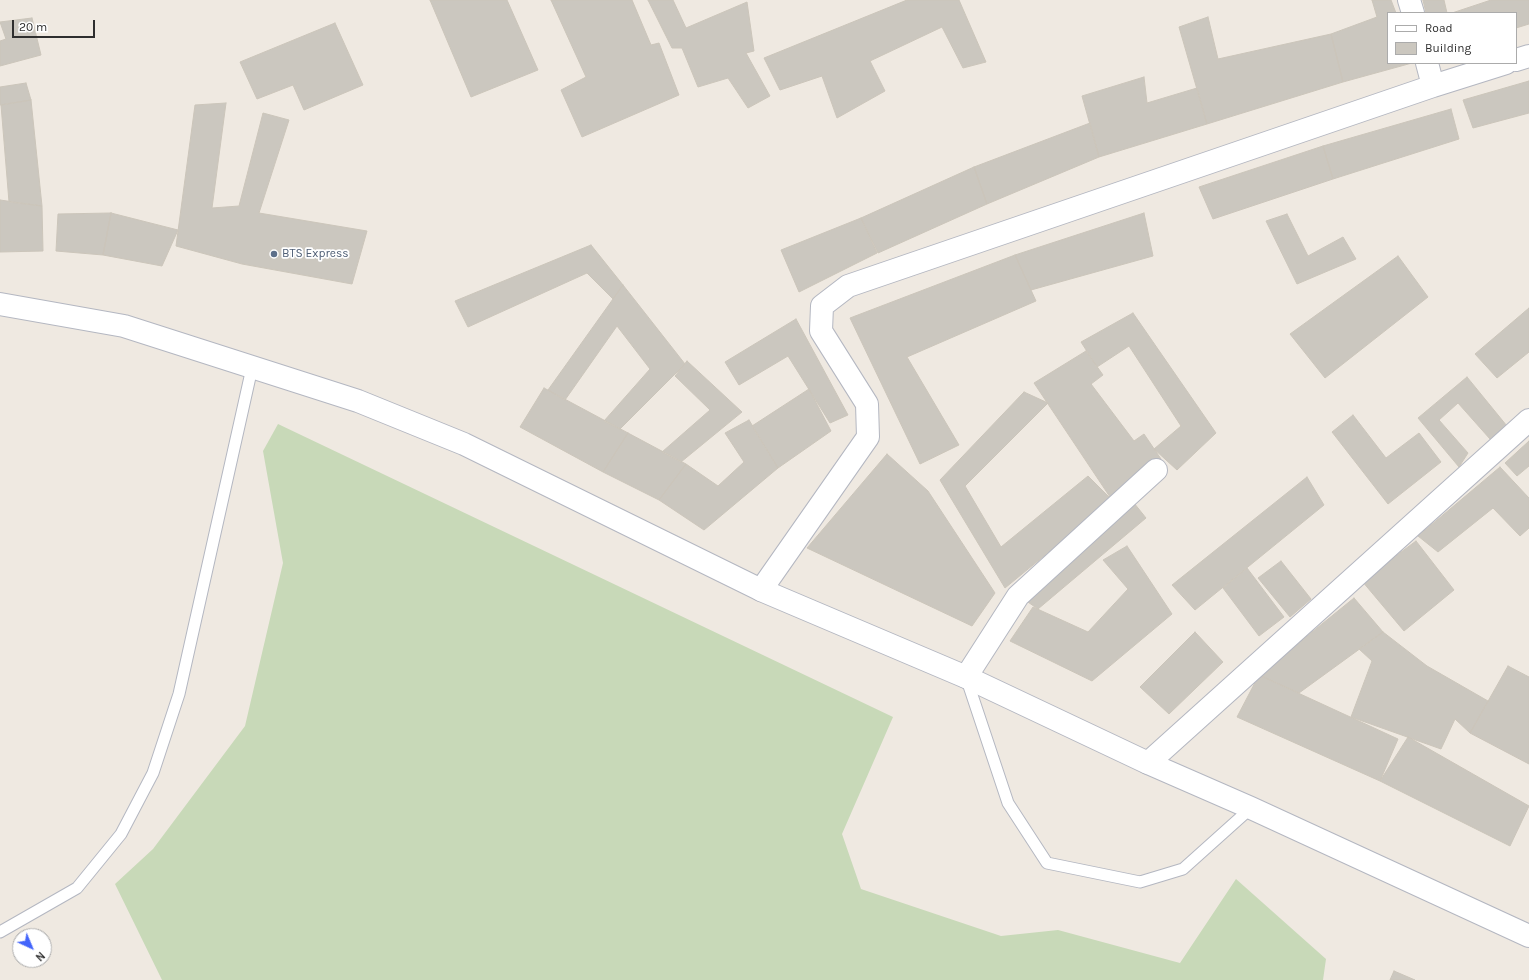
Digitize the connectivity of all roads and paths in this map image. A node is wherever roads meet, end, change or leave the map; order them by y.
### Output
1 (1409, 0) edge
2 (1413, 12) edge
3 (1529, 56) edge
4 (1517, 60) edge
5 (1426, 64) edge
6 (1503, 64) edge
7 (1433, 86) junction
8 (0, 304) edge
9 (252, 368) junction
10 (1529, 420) edge
11 (1156, 470) dead end
12 (762, 590) junction
13 (966, 677) junction
14 (1148, 763) junction
15 (1251, 808) junction
16 (0, 932) edge
17 (1529, 936) edge

1 - 2 street
3 - 4 street
5 - 7 street
6 - 7 street
7 - 12 street
8 - 9 street
9 - 12 street
9 - 16 lane
10 - 14 street
11 - 13 street
12 - 13 street
13 - 14 street
13 - 15 lane
14 - 15 street
15 - 17 street

